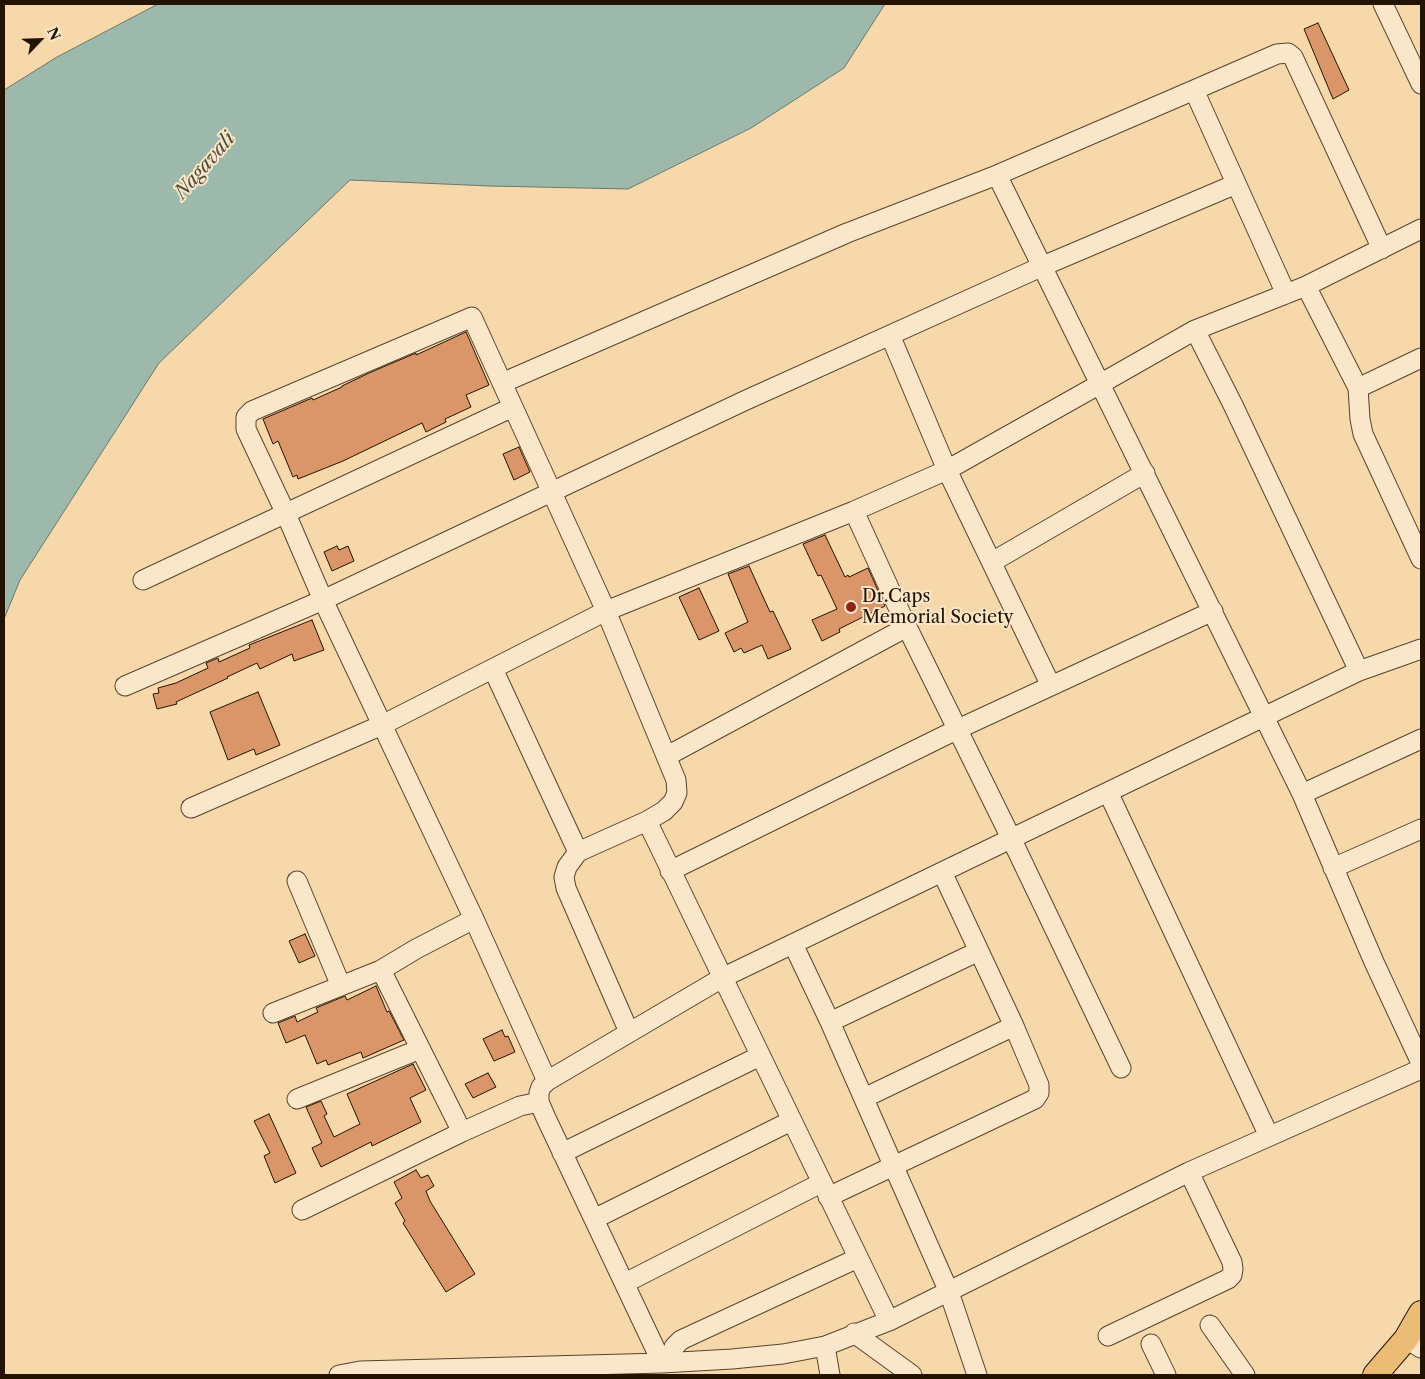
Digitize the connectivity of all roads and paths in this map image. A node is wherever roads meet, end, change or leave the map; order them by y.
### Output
1 (1383, 4) edge
2 (1421, 84) edge
3 (1194, 90) junction
4 (997, 175) junction
5 (1236, 184) junction
6 (1421, 229) edge
7 (1382, 249) junction
8 (1042, 266) junction
9 (1306, 286) junction
10 (1286, 294) junction
11 (1194, 330) junction
12 (890, 335) junction
13 (1421, 358) edge
14 (502, 383) junction
15 (1100, 384) junction
16 (1358, 388) junction
17 (513, 407) junction
18 (948, 470) junction
19 (1145, 473) junction
20 (551, 491) junction
21 (854, 511) junction
22 (286, 514) junction
23 (1421, 559) edge
24 (992, 562) junction
25 (143, 580) dead end
26 (323, 600) junction
27 (606, 611) junction
28 (1213, 611) junction
29 (907, 627) junction
30 (1421, 649) edge
31 (492, 669) junction
32 (1360, 670) junction
33 (125, 686) dead end
34 (1051, 686) junction
35 (1265, 716) junction
36 (382, 725) junction
37 (958, 729) junction
38 (1421, 739) edge
39 (667, 756) junction
40 (1108, 792) junction
41 (1302, 794) junction
42 (191, 808) dead end
43 (647, 821) junction
44 (1421, 829) edge
45 (1011, 838) junction
46 (578, 852) junction
47 (1333, 868) junction
48 (670, 871) junction
49 (942, 872) junction
50 (297, 881) dead end
51 (474, 919) junction
52 (793, 944) junction
53 (979, 951) junction
54 (381, 970) junction
55 (722, 978) junction
56 (341, 986) junction
57 (273, 1013) dead end
58 (830, 1022) junction
59 (1014, 1026) junction
60 (629, 1032) junction
61 (420, 1049) junction
62 (760, 1056) junction
63 (1421, 1063) edge
64 (1121, 1068) dead end
65 (1421, 1069) edge
66 (547, 1081) junction
67 (864, 1098) junction
68 (297, 1099) dead end
69 (539, 1102) junction
70 (791, 1120) junction
71 (462, 1132) junction
72 (1268, 1136) junction
73 (562, 1153) junction
74 (894, 1165) junction
75 (1190, 1172) junction
76 (825, 1190) junction
77 (302, 1210) dead end
78 (594, 1219) junction
79 (858, 1258) junction
80 (625, 1283) junction
81 (950, 1292) junction
82 (1421, 1313) edge
83 (889, 1321) junction
84 (1210, 1325) dead end
85 (854, 1333) junction
86 (1108, 1336) dead end
87 (1150, 1344) dead end
88 (1414, 1344) edge
89 (825, 1346) junction
90 (667, 1362) junction
91 (570, 1370) edge
92 (453, 1372) edge
93 (339, 1375) edge
94 (830, 1375) edge
95 (912, 1375) edge
96 (977, 1375) edge
97 (1166, 1375) edge
98 (1244, 1375) edge
99 (1375, 1375) edge

1 - 2 street
3 - 4 street
3 - 5 street
3 - 7 street
4 - 8 street
4 - 14 street
5 - 8 street
5 - 10 street
6 - 7 street
7 - 9 street
8 - 12 street
8 - 15 street
9 - 10 street
9 - 16 street
10 - 11 street
11 - 15 street
11 - 32 street
12 - 18 street
12 - 20 street
13 - 16 street
14 - 17 street
14 - 22 street
15 - 18 street
15 - 19 street
16 - 23 street
17 - 20 street
17 - 22 street
18 - 21 street
18 - 24 street
19 - 24 street
19 - 28 street
20 - 26 street
20 - 27 street
21 - 27 street
21 - 29 street
22 - 25 street
22 - 26 street
24 - 34 street
26 - 33 street
26 - 36 street
27 - 31 street
27 - 39 street
28 - 34 street
28 - 35 street
29 - 37 street
29 - 39 street
30 - 32 street
31 - 36 street
31 - 46 street
32 - 35 street
34 - 37 street
35 - 40 street
35 - 41 street
36 - 42 street
36 - 51 street
37 - 45 street
37 - 48 street
38 - 41 street
39 - 43 street
40 - 45 street
40 - 72 street
41 - 47 street
43 - 46 street
43 - 48 street
44 - 47 street
45 - 49 street
45 - 64 street
46 - 60 street
47 - 63 street
48 - 55 street
49 - 52 street
49 - 53 street
50 - 56 street
51 - 54 street
51 - 66 street
52 - 55 street
52 - 58 street
53 - 58 street
53 - 59 street
54 - 56 street
54 - 61 street
55 - 60 street
55 - 62 street
56 - 57 street
58 - 67 street
59 - 67 street
59 - 74 street
60 - 66 street
61 - 68 street
61 - 71 street
62 - 70 street
62 - 73 street
65 - 72 street
66 - 69 street
67 - 74 street
69 - 71 street
69 - 73 street
70 - 76 street
70 - 78 street
71 - 77 street
72 - 75 street
73 - 78 street
74 - 76 street
74 - 81 street
75 - 81 street
75 - 86 street
76 - 79 street
76 - 80 street
78 - 80 street
79 - 83 street
79 - 90 street
80 - 90 street
81 - 83 street
81 - 96 street
82 - 88 main road
83 - 85 street
84 - 98 street
85 - 89 street
85 - 95 street
87 - 97 street
88 - 99 main road
89 - 90 street
89 - 94 street
90 - 91 street
91 - 92 street
92 - 93 street

